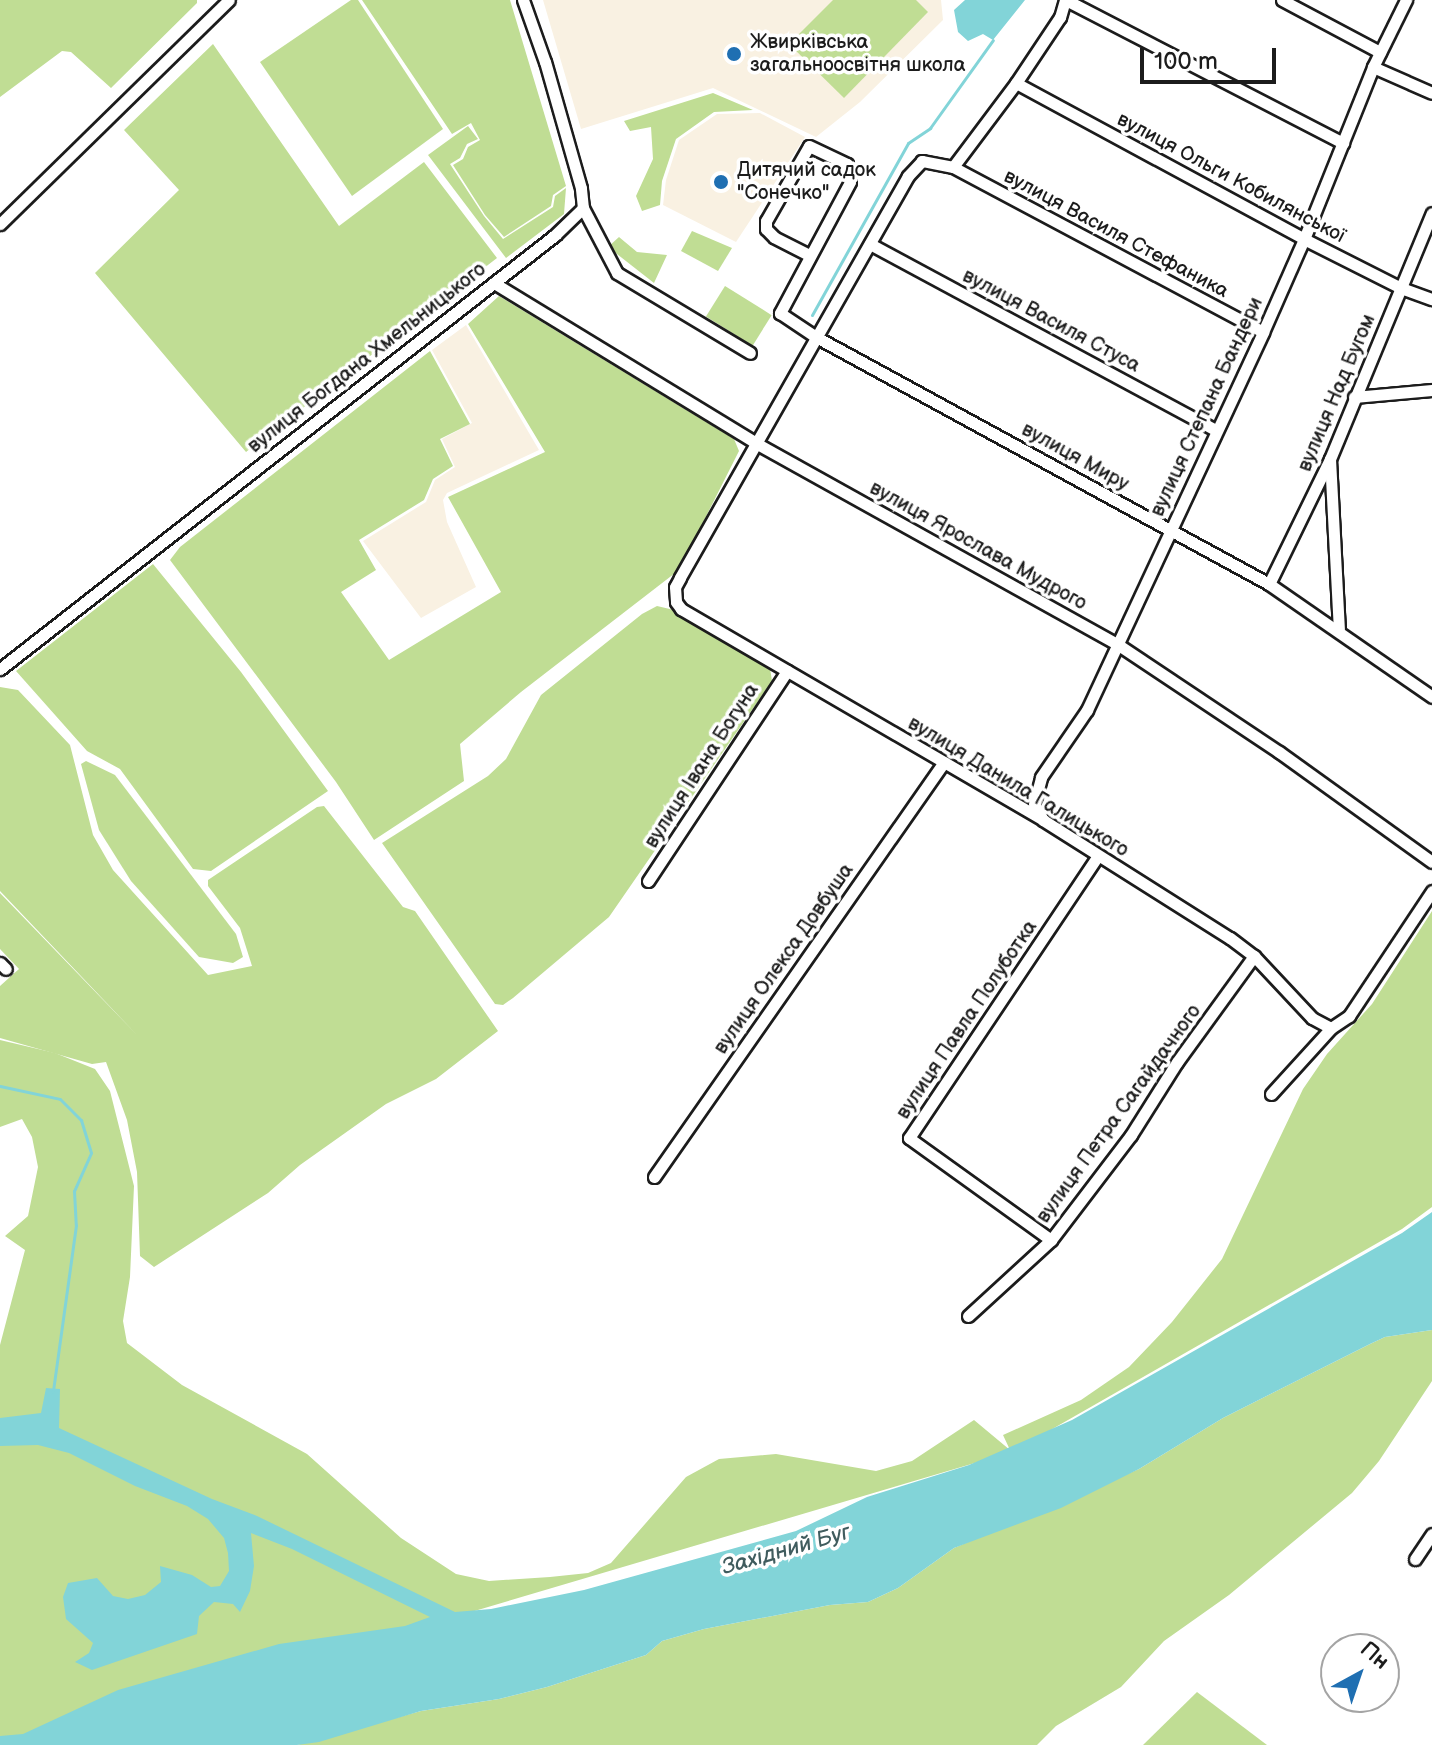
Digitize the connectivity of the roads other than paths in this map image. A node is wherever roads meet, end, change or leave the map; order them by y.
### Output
1 (229, 0) edge
2 (523, 0) edge
3 (1065, 0) edge
4 (1282, 0) edge
5 (1406, 0) edge
6 (1380, 52) junction
7 (1373, 67) junction
8 (1016, 83) junction
9 (1432, 93) edge
10 (1343, 143) junction
11 (953, 167) junction
12 (583, 208) junction
13 (1432, 213) edge
14 (0, 224) edge
15 (1304, 239) junction
16 (870, 244) junction
17 (809, 255) junction
18 (494, 283) junction
19 (1401, 288) junction
20 (1432, 299) edge
21 (1263, 332) junction
22 (816, 337) junction
23 (750, 353) dead end
24 (1432, 390) edge
25 (1354, 397) junction
26 (1216, 430) junction
27 (754, 442) junction
28 (1330, 459) junction
29 (1169, 529) junction
30 (1269, 584) junction
31 (1339, 629) junction
32 (1117, 644) junction
33 (0, 669) edge
34 (787, 671) junction
35 (1432, 697) edge
36 (944, 762) junction
37 (1043, 820) junction
38 (1098, 856) junction
39 (1432, 862) edge
40 (648, 881) dead end
41 (1432, 891) edge
42 (1254, 956) junction
43 (1331, 1028) junction
44 (1271, 1094) dead end
45 (654, 1177) dead end
46 (1051, 1240) junction
47 (968, 1316) dead end
48 (1432, 1534) edge
49 (1415, 1559) dead end

1 - 14 street
2 - 12 street
3 - 8 street
3 - 10 street
4 - 6 street
5 - 6 street, вулиця Степана Бандери
6 - 7 street, вулиця Степана Бандери
7 - 9 street
7 - 10 street, вулиця Степана Бандери
8 - 11 street
8 - 15 street, вулиця Ольги Кобилянської
10 - 15 street, вулиця Степана Бандери
11 - 16 street
11 - 21 street, вулиця Василя Стефаника
12 - 18 street, вулиця Богдана Хмельницького
12 - 23 street
13 - 19 street, вулиця Над Бугом
15 - 19 street, вулиця Ольги Кобилянської
15 - 21 street, вулиця Степана Бандери
16 - 22 street
16 - 26 street, вулиця Василя Стуса
17 - 17 street
17 - 22 street, вулиця Миру
18 - 27 street, вулиця Ярослава Мудрого
18 - 33 street, вулиця Богдана Хмельницького
19 - 20 street, вулиця Ольги Кобилянської
19 - 25 street, вулиця Над Бугом
21 - 26 street, вулиця Степана Бандери
22 - 27 street
22 - 29 street, вулиця Миру
24 - 25 street
25 - 28 street, вулиця Над Бугом
26 - 29 street, вулиця Степана Бандери
27 - 32 street, вулиця Ярослава Мудрого
27 - 34 street, вулиця Данила Галицького
28 - 30 street, вулиця Над Бугом
28 - 31 street
29 - 30 street, вулиця Миру
29 - 32 street, вулиця Степана Бандери
30 - 31 street, вулиця Миру
31 - 35 street, вулиця Миру
32 - 37 street, вулиця Степана Бандери
32 - 39 street, вулиця Ярослава Мудрого
34 - 36 street, вулиця Данила Галицького
34 - 40 street, вулиця Івана Богуна
36 - 37 street, вулиця Данила Галицького
36 - 45 street, вулиця Олекса Довбуша
37 - 38 street, вулиця Данила Галицького
38 - 42 street, вулиця Данила Галицького
38 - 46 street, вулиця Павла Полуботка
41 - 43 street
42 - 43 street, вулиця Данила Галицького
42 - 46 street, вулиця Петра Сагайдачного
43 - 44 street
46 - 47 street, вулиця Петра Сагайдачного
48 - 49 street

